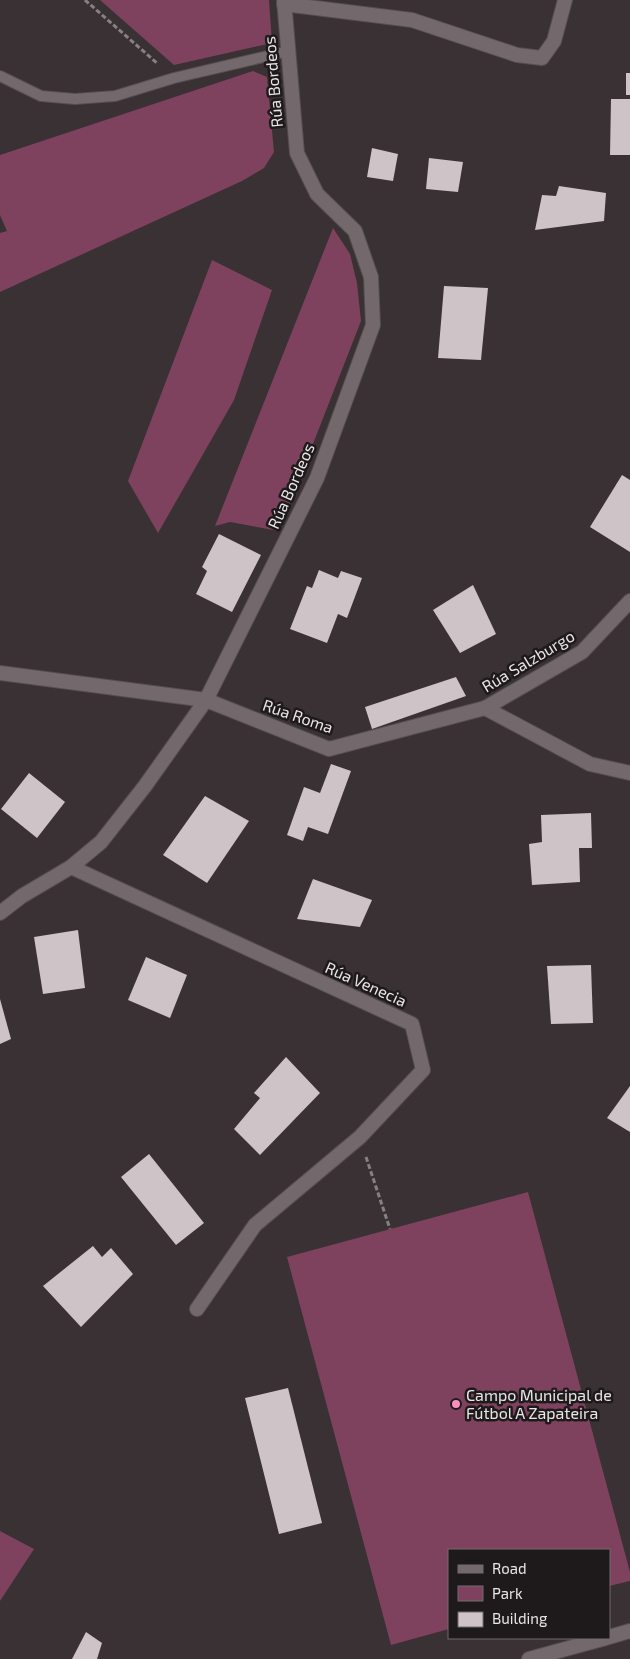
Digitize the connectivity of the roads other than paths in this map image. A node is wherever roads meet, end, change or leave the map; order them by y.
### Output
1 (565, 0) edge
2 (284, 2) edge
3 (288, 51) junction
4 (0, 76) edge
5 (630, 601) edge
6 (0, 673) edge
7 (206, 700) junction
8 (485, 708) junction
9 (630, 773) edge
10 (71, 867) junction
11 (0, 913) edge
12 (197, 1309) dead end
13 (630, 1631) edge
14 (610, 1636) edge
15 (600, 1639) edge
16 (528, 1659) edge

1 - 2 street
2 - 3 street, Rúa Bordeos
3 - 4 lane
3 - 7 street, Rúa Bordeos
5 - 8 street, Rúa Salzburgo
6 - 7 street, Rúa Roma
7 - 8 street, Rúa Roma
7 - 10 street, Rúa Bordeos
8 - 9 street
10 - 11 street, Rúa Bordeos
10 - 12 street, Rúa Venecia
13 - 14 street
15 - 16 street

